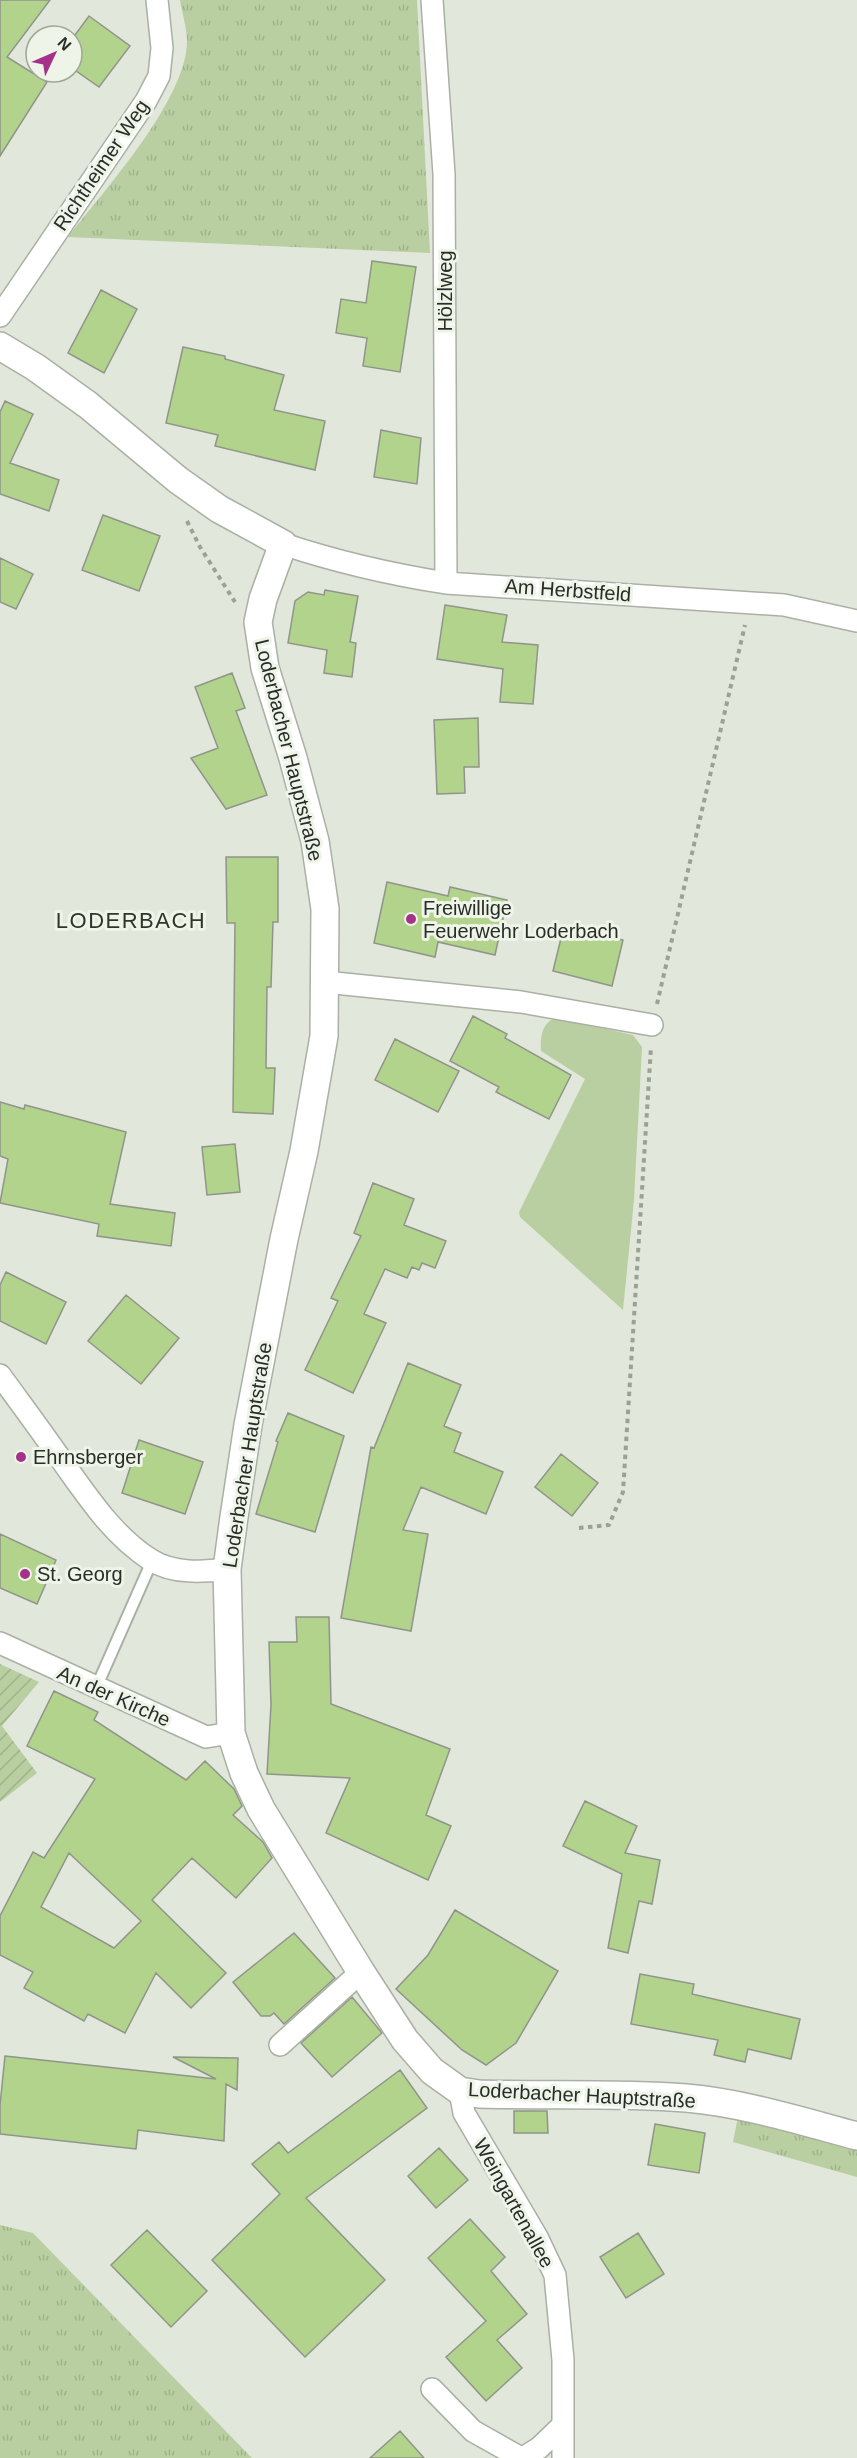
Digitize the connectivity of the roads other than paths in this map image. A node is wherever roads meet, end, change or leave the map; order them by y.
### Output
1 (157, 0) edge
2 (432, 0) edge
3 (0, 316) edge
4 (0, 346) edge
5 (283, 544) junction
6 (446, 583) junction
7 (857, 621) edge
8 (325, 982) junction
9 (652, 1025) road end
10 (0, 1375) edge
11 (152, 1561) junction
12 (227, 1569) junction
13 (0, 1644) edge
14 (96, 1688) junction
15 (231, 1733) junction
16 (361, 1972) junction
17 (280, 2045) dead end
18 (460, 2091) junction
19 (857, 2136) edge
20 (432, 2389) dead end
21 (564, 2425) junction
22 (522, 2458) edge
23 (563, 2458) edge

1 - 3 street, Richtheimer Weg
2 - 6 street, Hölzlweg
4 - 5 street
5 - 6 street, Am Herbstfeld
5 - 8 street, Loderbacher Hauptstraße
6 - 7 street, Am Herbstfeld
8 - 9 street
8 - 12 street, Loderbacher Hauptstraße
10 - 11 street
11 - 12 street
11 - 14 lane
12 - 15 street, Loderbacher Hauptstraße
13 - 14 street, An der Kirche
14 - 15 street, An der Kirche
15 - 16 street, Loderbacher Hauptstraße
16 - 17 street
16 - 18 street, Loderbacher Hauptstraße
18 - 19 street, Loderbacher Hauptstraße
18 - 21 street, Weingartenallee
20 - 22 street
21 - 22 street
21 - 23 street, Weingartenallee

